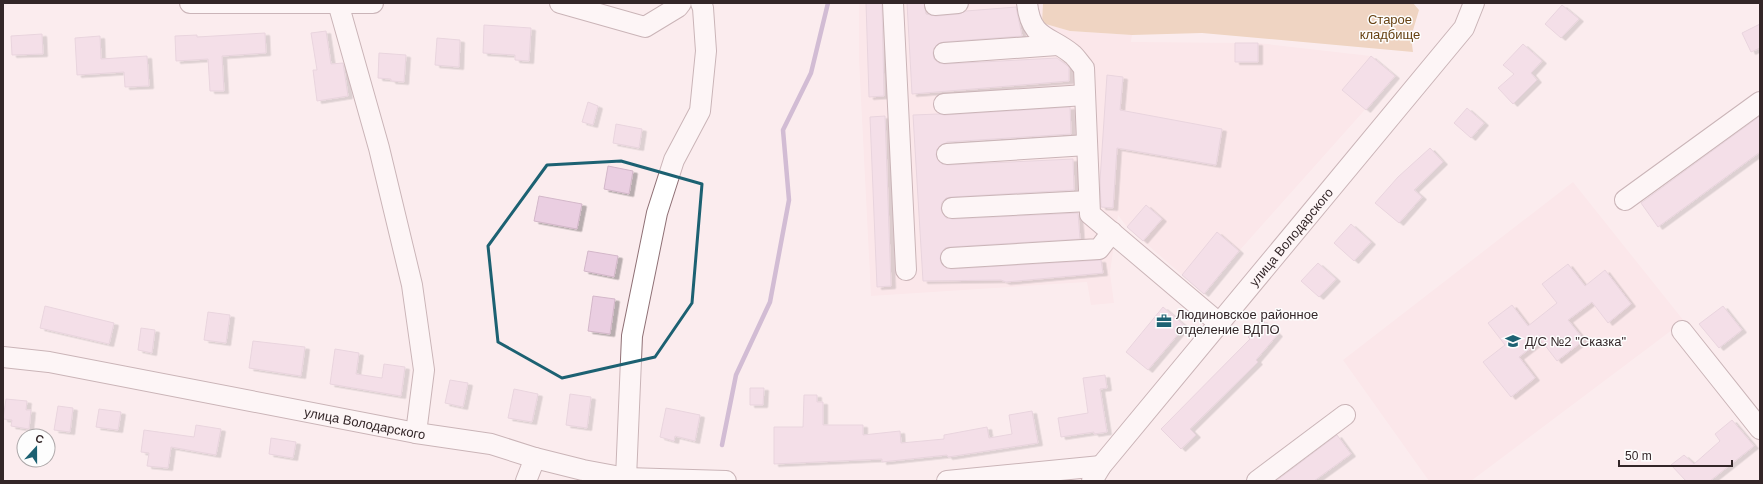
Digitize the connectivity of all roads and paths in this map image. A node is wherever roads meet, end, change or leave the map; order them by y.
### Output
1 (190, 3) edge
2 (373, 3) edge
3 (560, 3) edge
4 (701, 3) edge
5 (893, 3) edge
6 (958, 3) edge
7 (1027, 3) edge
8 (1474, 3) edge
9 (338, 4) edge
10 (679, 5) edge
11 (935, 5) dead end
12 (1058, 45) junction
13 (944, 53) dead end
14 (1085, 95) junction
15 (1760, 102) edge
16 (944, 104) dead end
17 (1087, 146) junction
18 (947, 154) dead end
19 (1625, 200) dead end
20 (1089, 201) junction
21 (952, 208) dead end
22 (1112, 232) junction
23 (951, 258) dead end
24 (906, 270) dead end
25 (1220, 324) junction
26 (1682, 331) dead end
27 (3, 357) edge
28 (1345, 415) dead end
29 (1760, 429) edge
30 (416, 433) junction
31 (534, 458) junction
32 (1097, 474) edge
33 (626, 478) junction
34 (526, 481) edge
35 (726, 481) edge
36 (947, 481) edge
37 (1257, 481) edge

1 - 9 street
2 - 9 street
3 - 10 street
4 - 33 street
5 - 24 street
6 - 11 street
7 - 12 street
8 - 25 street, улица Володарского
9 - 30 street
12 - 13 street
12 - 14 street
14 - 16 street
14 - 17 street
15 - 19 street
17 - 18 street
17 - 20 street
20 - 21 street
20 - 22 street
22 - 23 street
22 - 25 street
25 - 32 street, улица Володарского
26 - 29 street
27 - 30 street, улица Володарского
28 - 37 street
30 - 31 street, улица Володарского
31 - 33 street, улица Володарского
31 - 34 street
32 - 36 street, улица Володарского
33 - 35 street, улица Володарского

